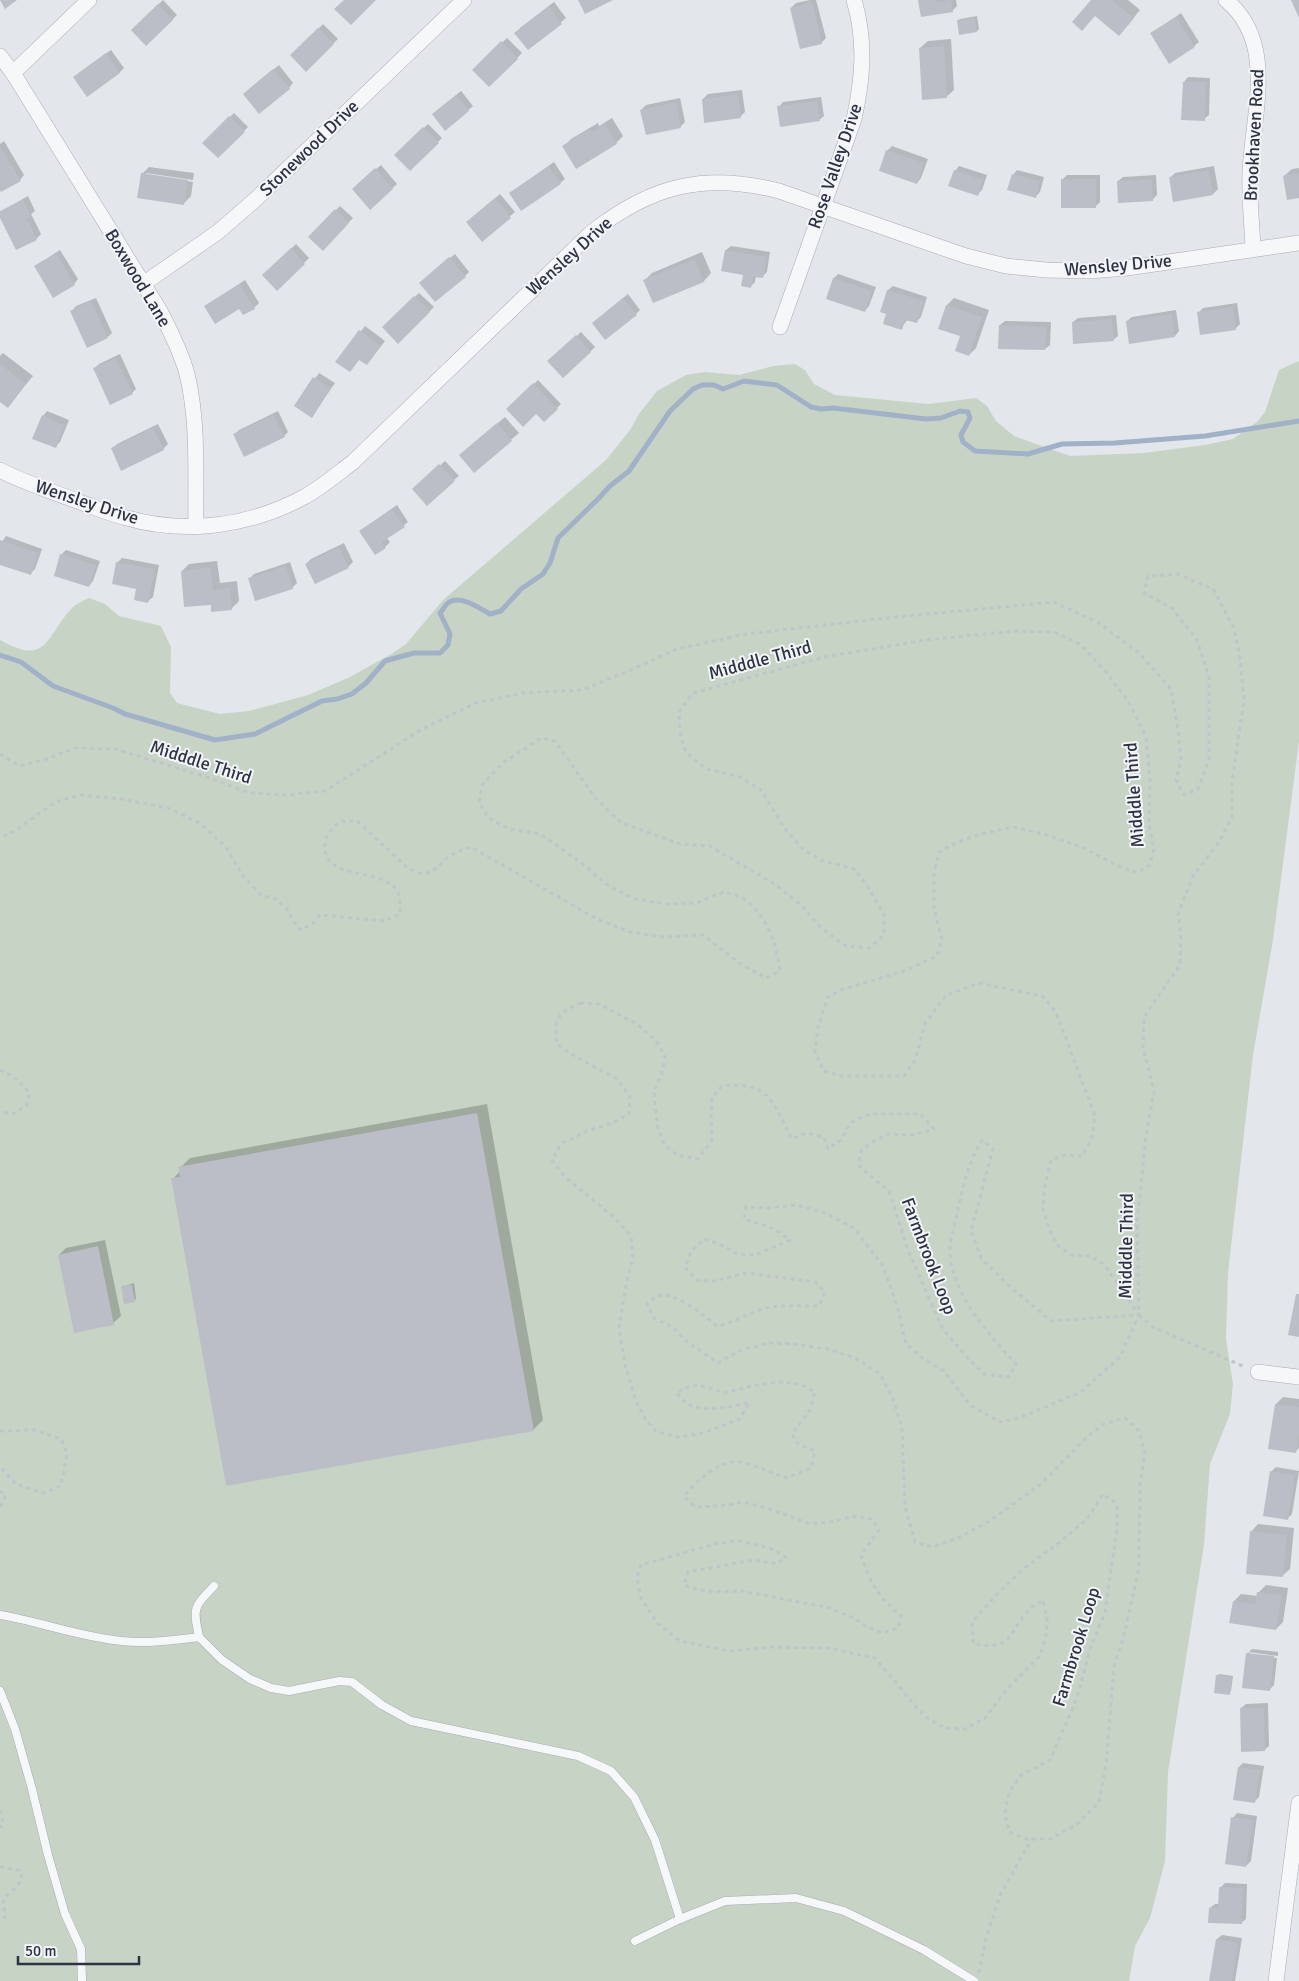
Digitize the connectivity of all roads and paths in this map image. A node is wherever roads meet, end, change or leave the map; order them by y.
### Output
1 (89, 0) edge
2 (464, 0) edge
3 (854, 0) edge
4 (1226, 0) edge
5 (0, 56) edge
6 (13, 73) junction
7 (822, 206) junction
8 (1299, 243) edge
9 (1253, 249) junction
10 (143, 284) junction
11 (780, 327) dead end
12 (0, 470) edge
13 (196, 527) junction
14 (0, 754) edge
15 (0, 836) edge
16 (0, 1070) edge
17 (0, 1111) edge
18 (1139, 1315) junction
19 (1258, 1372) joint
20 (1299, 1377) edge
21 (0, 1431) edge
22 (0, 1467) edge
23 (0, 1491) edge
24 (0, 1508) edge
25 (214, 1586) dead end
26 (0, 1615) edge
27 (199, 1636) junction
28 (0, 1691) edge
29 (0, 1810) edge
30 (1299, 1810) edge
31 (0, 1828) edge
32 (1032, 1839) junction
33 (0, 1867) edge
34 (680, 1919) junction
35 (0, 1921) edge
36 (634, 1941) dead end
37 (82, 1981) edge
38 (976, 1981) edge
39 (1276, 1981) edge

1 - 6 street
2 - 10 street, Stonewood Drive
3 - 7 street, Rose Valley Drive
4 - 9 street, Brookhaven Road
5 - 6 street, Boxwood Lane
6 - 10 street, Boxwood Lane
7 - 9 street, Wensley Drive
7 - 11 street, Rose Valley Drive
7 - 13 street, Wensley Drive
8 - 9 street, Wensley Drive
10 - 13 street, Boxwood Lane
12 - 13 street, Wensley Drive
14 - 18 path, Midddle Third
15 - 18 path, Midddle Third
16 - 17 path
18 - 19 path
18 - 32 path, Farmbrook Loop
18 - 32 path, Farmbrook Loop
19 - 20 street
21 - 22 path
23 - 24 path
25 - 27 lane
26 - 27 lane
27 - 34 lane
28 - 37 lane
29 - 31 path
30 - 39 street
32 - 38 path
33 - 35 path
34 - 36 lane
34 - 38 lane

